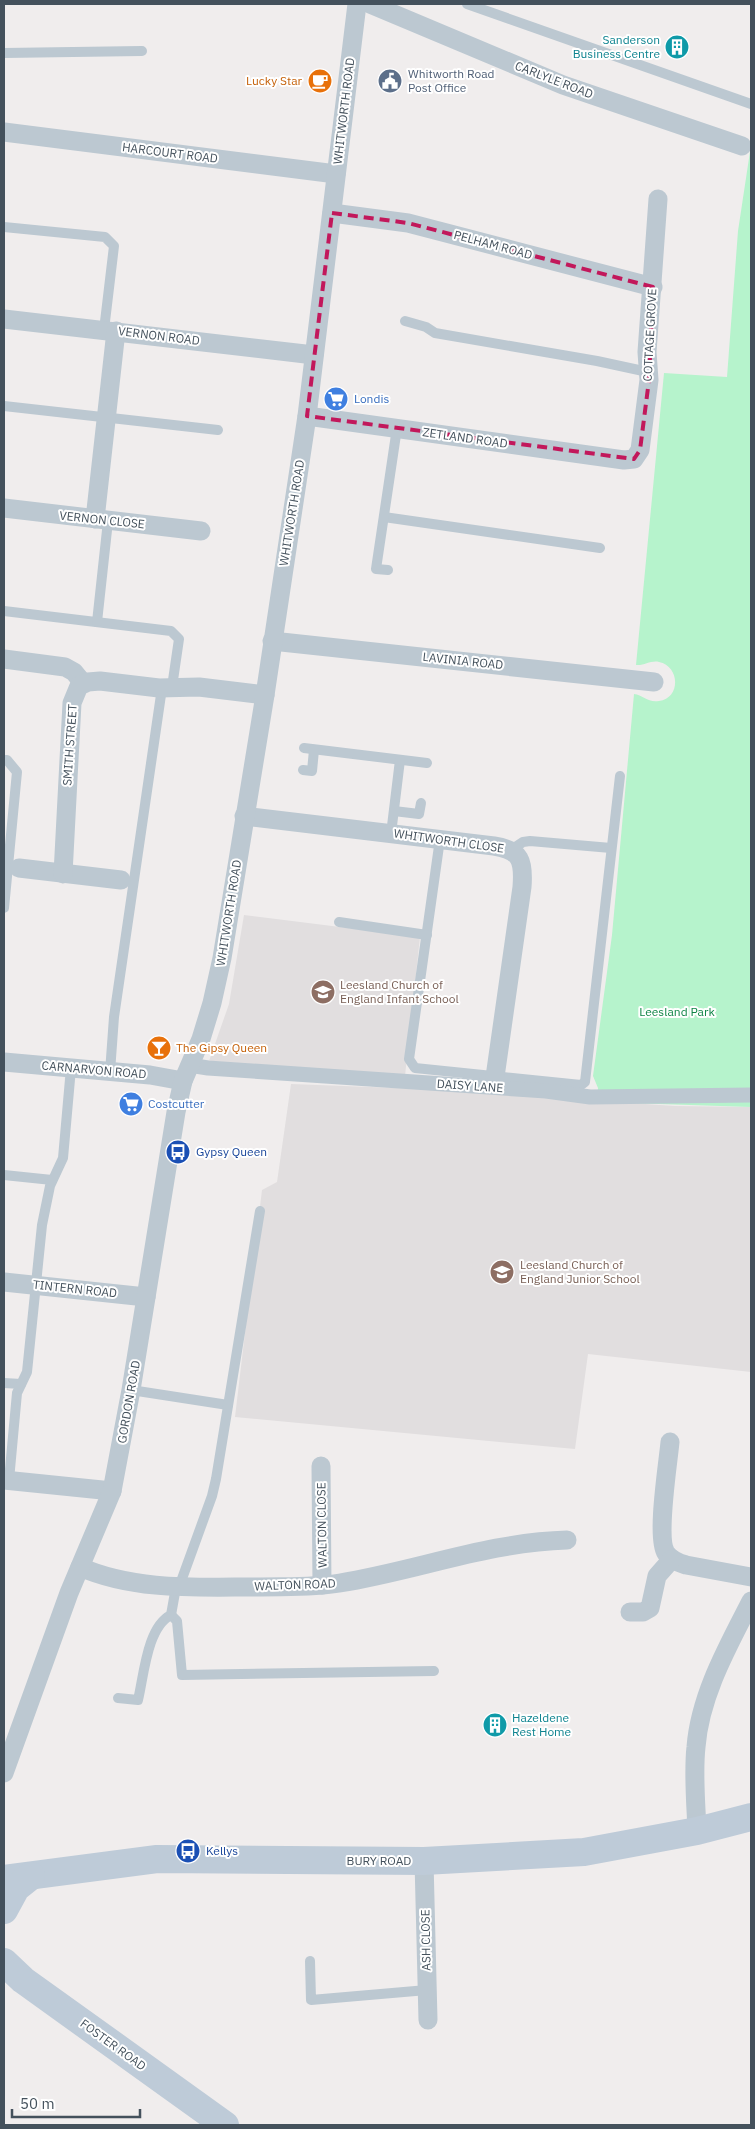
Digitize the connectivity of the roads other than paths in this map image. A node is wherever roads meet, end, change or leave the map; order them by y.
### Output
1 (357, 4) edge
2 (370, 4) edge
3 (467, 4) edge
4 (142, 51) dead end
5 (4, 53) edge
6 (751, 104) edge
7 (4, 132) edge
8 (742, 146) dead end
9 (336, 174) junction
10 (658, 199) dead end
11 (332, 213) junction
12 (4, 227) edge
13 (653, 287) junction
14 (4, 319) edge
15 (405, 321) dead end
16 (110, 330) junction
17 (314, 355) junction
18 (648, 372) junction
19 (4, 406) edge
20 (106, 416) junction
21 (307, 416) junction
22 (397, 428) junction
23 (218, 430) dead end
24 (624, 460) joint
25 (4, 508) edge
26 (384, 517) junction
27 (102, 520) junction
28 (201, 531) dead end
29 (600, 548) dead end
30 (388, 570) dead end
31 (4, 611) edge
32 (96, 622) junction
33 (272, 640) junction
34 (4, 659) edge
35 (654, 682) dead end
36 (83, 683) junction
37 (167, 687) junction
38 (265, 695) junction
39 (304, 748) dead end
40 (314, 750) junction
41 (4, 760) edge
42 (400, 760) junction
43 (427, 763) dead end
44 (303, 770) dead end
45 (620, 776) dead end
46 (421, 803) dead end
47 (394, 811) junction
48 (244, 816) junction
49 (391, 834) junction
50 (440, 839) junction
51 (611, 848) junction
52 (511, 850) junction
53 (19, 868) dead end
54 (63, 874) junction
55 (121, 880) dead end
56 (4, 908) edge
57 (339, 922) dead end
58 (427, 935) junction
59 (208, 1019) joint
60 (4, 1062) edge
61 (71, 1068) junction
62 (110, 1072) junction
63 (186, 1073) junction
64 (496, 1077) junction
65 (751, 1095) edge
66 (4, 1175) edge
67 (52, 1180) junction
68 (260, 1211) dead end
69 (4, 1282) edge
70 (36, 1285) junction
71 (146, 1297) junction
72 (4, 1383) edge
73 (21, 1384) junction
74 (132, 1390) junction
75 (228, 1405) junction
76 (670, 1442) dead end
77 (321, 1466) dead end
78 (6, 1480) edge
79 (112, 1491) junction
80 (567, 1540) dead end
81 (672, 1558) junction
82 (80, 1567) junction
83 (751, 1577) edge
84 (322, 1585) junction
85 (177, 1587) junction
86 (751, 1601) edge
87 (630, 1612) dead end
88 (171, 1615) junction
89 (434, 1671) dead end
90 (118, 1698) dead end
91 (4, 1771) edge
92 (751, 1817) edge
93 (697, 1831) junction
94 (424, 1861) junction
95 (4, 1871) edge
96 (31, 1876) junction
97 (4, 1879) edge
98 (4, 1910) edge
99 (310, 1961) dead end
100 (5, 1963) edge
101 (427, 1990) junction
102 (428, 2020) dead end
103 (225, 2125) edge

1 - 9 street, WHITWORTH ROAD
2 - 8 street, CARLYLE ROAD
3 - 6 lane
4 - 5 lane
7 - 9 street, HARCOURT ROAD
9 - 11 street, WHITWORTH ROAD
10 - 13 street, COTTAGE GROVE
11 - 13 street, PELHAM ROAD
11 - 17 street, WHITWORTH ROAD
12 - 16 lane
13 - 18 street, COTTAGE GROVE
14 - 16 street, VERNON ROAD
15 - 18 lane
16 - 17 street, VERNON ROAD
16 - 20 street
17 - 21 street, WHITWORTH ROAD
18 - 24 street, COTTAGE GROVE
19 - 20 lane
20 - 23 lane
20 - 27 street
21 - 22 street, ZETLAND ROAD
21 - 33 street, WHITWORTH ROAD
22 - 24 street, ZETLAND ROAD
22 - 26 lane
25 - 27 street, VERNON CLOSE
26 - 29 lane
26 - 30 lane
27 - 28 street, VERNON CLOSE
27 - 32 lane
31 - 32 lane
32 - 37 lane
33 - 35 street, LAVINIA ROAD
33 - 38 street, WHITWORTH ROAD
34 - 36 street
36 - 37 street
36 - 54 street, SMITH STREET
37 - 38 street
37 - 62 lane
38 - 48 street, WHITWORTH ROAD
39 - 40 lane
40 - 42 lane
40 - 44 lane
41 - 56 lane
42 - 43 lane
42 - 47 lane
45 - 51 lane
46 - 47 lane
47 - 49 lane
48 - 49 street, WHITWORTH CLOSE
48 - 59 street, WHITWORTH ROAD
49 - 50 street, WHITWORTH CLOSE
50 - 52 street, WHITWORTH CLOSE
50 - 58 lane
51 - 52 lane
51 - 64 lane
52 - 64 street, WHITWORTH CLOSE
53 - 54 street
54 - 55 street
57 - 58 lane
58 - 64 lane
59 - 63 street, GORDON ROAD
60 - 61 street, CARNARVON ROAD
61 - 62 street, CARNARVON ROAD
61 - 67 lane
62 - 63 street, CARNARVON ROAD
63 - 65 street, DAISY LANE
63 - 71 street, GORDON ROAD
66 - 67 lane
67 - 70 lane
68 - 75 lane
69 - 70 street, TINTERN ROAD
70 - 71 street, TINTERN ROAD
70 - 73 lane
71 - 74 street, GORDON ROAD
72 - 73 lane
73 - 78 lane
74 - 75 lane
74 - 79 street, GORDON ROAD
75 - 85 lane
76 - 81 street
77 - 84 street, WALTON CLOSE
78 - 79 street
79 - 82 street, GORDON ROAD
80 - 84 street, WALTON ROAD
81 - 83 street
81 - 87 street
82 - 85 street, WALTON ROAD
82 - 91 street, GORDON ROAD
84 - 85 street, WALTON ROAD
85 - 88 lane
86 - 93 street
88 - 89 lane
88 - 90 lane
92 - 93 main road, BURY ROAD
93 - 94 main road, BURY ROAD
94 - 96 main road, BURY ROAD
94 - 101 street, ASH CLOSE
95 - 96 street
96 - 97 main road, BURY ROAD
96 - 98 main road
99 - 101 lane
100 - 103 main road, FOSTER ROAD
101 - 102 street, ASH CLOSE

